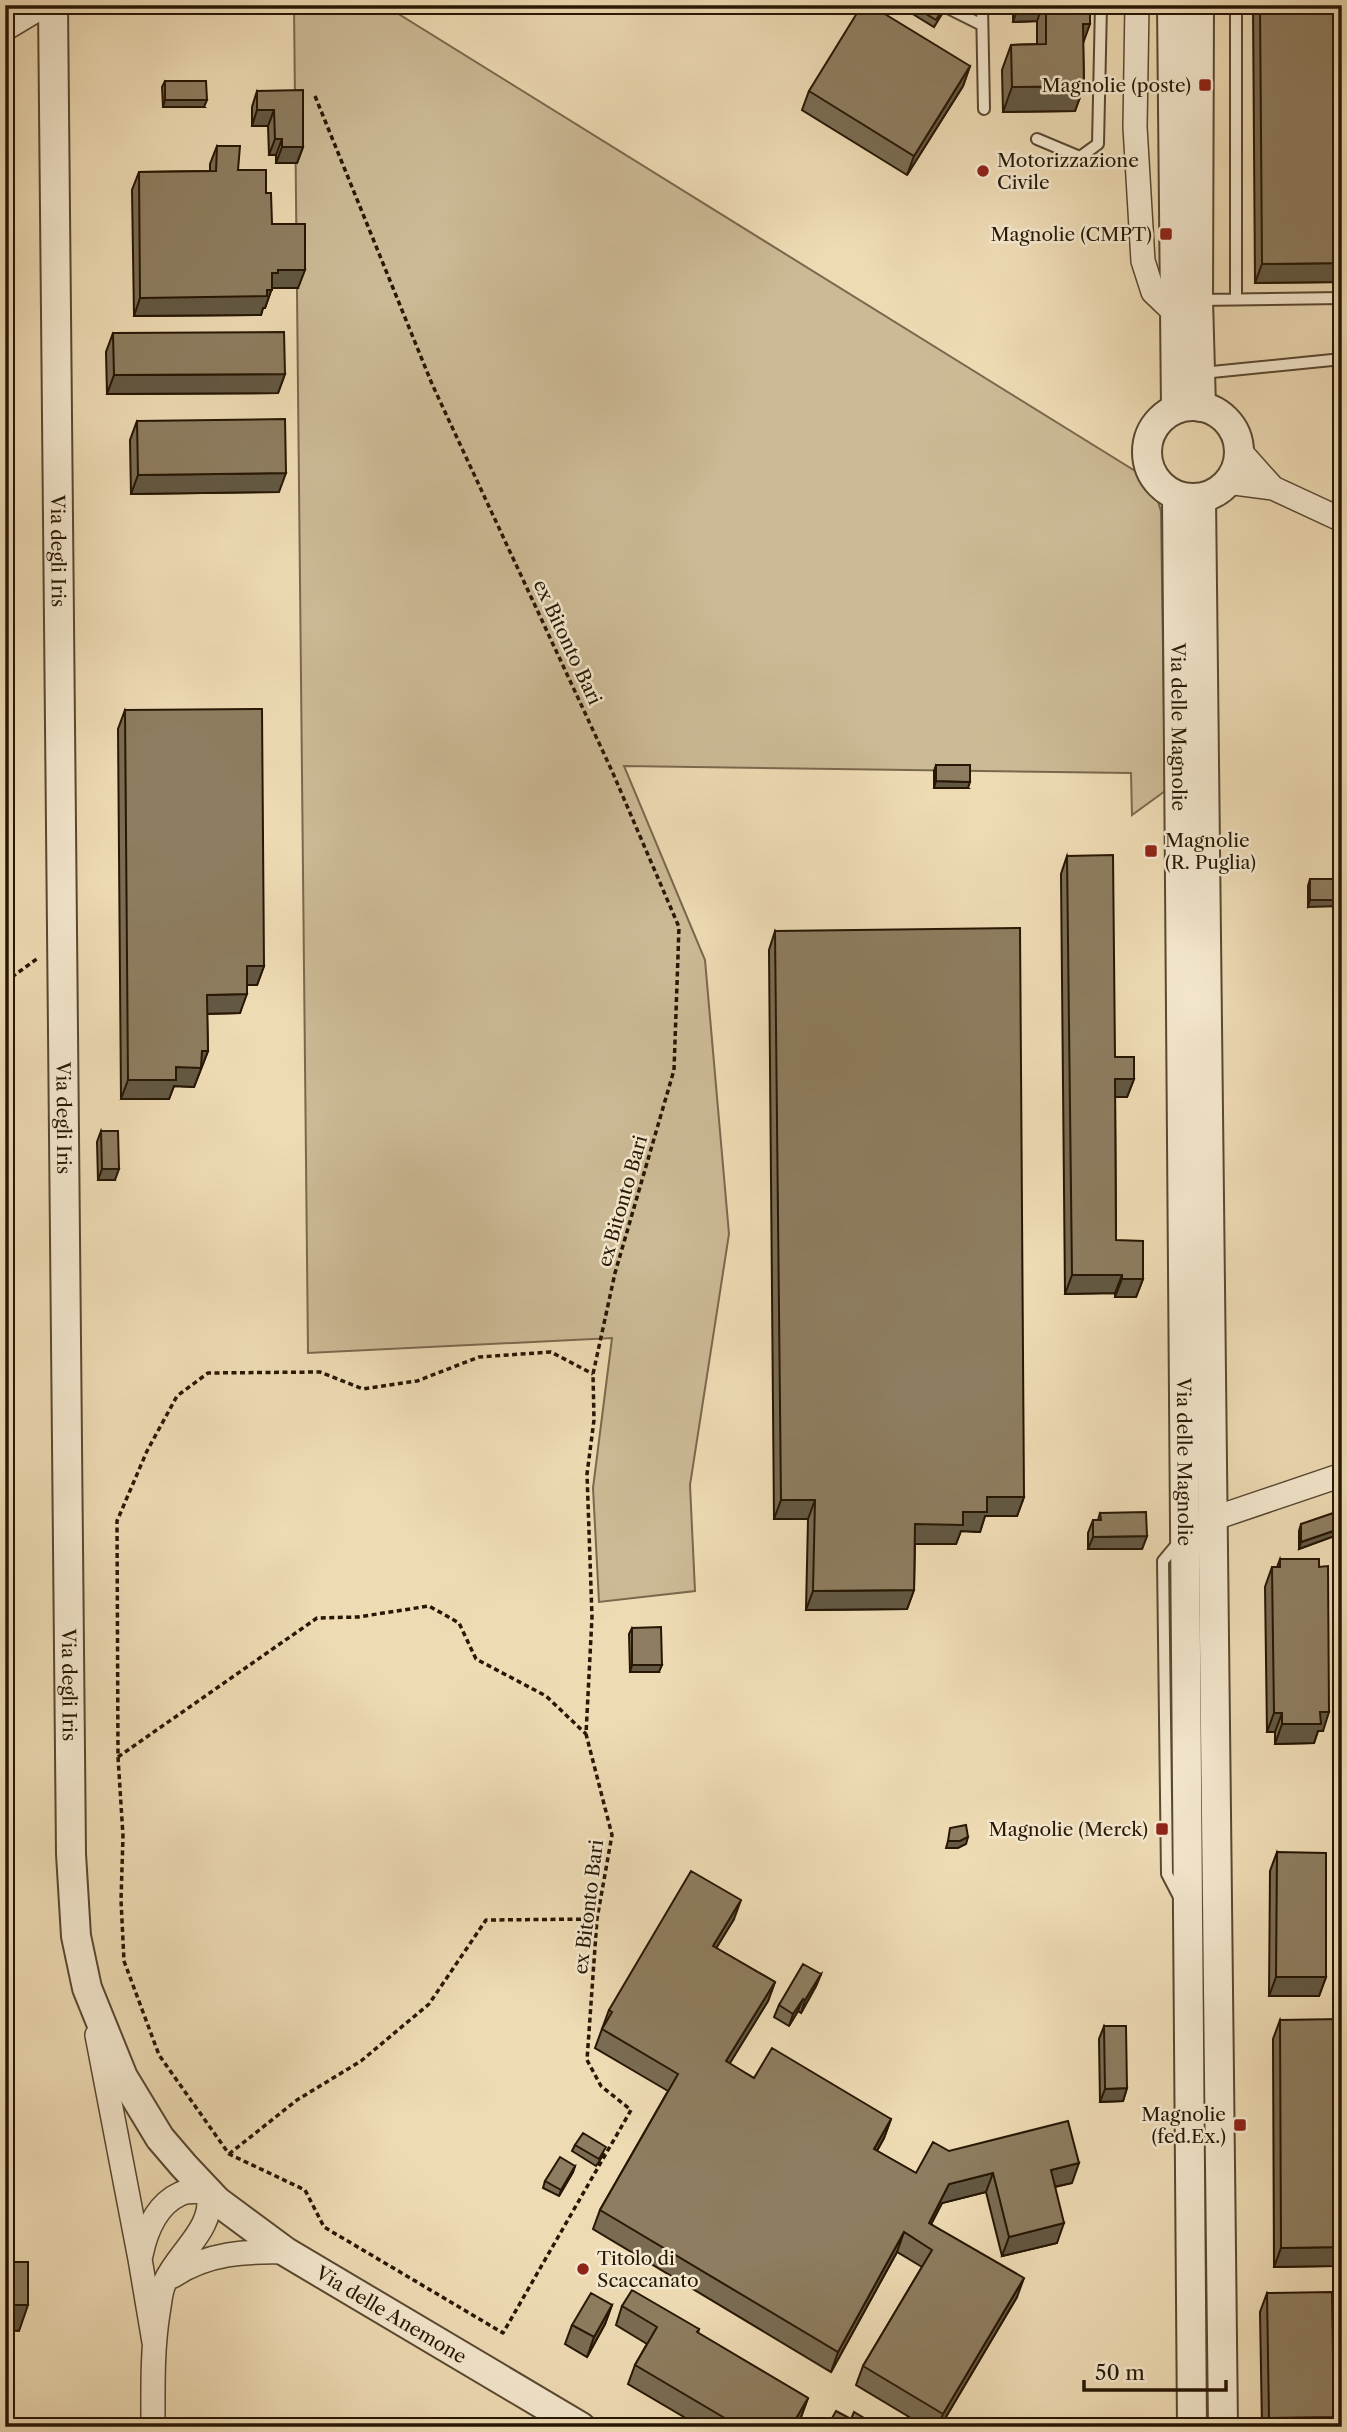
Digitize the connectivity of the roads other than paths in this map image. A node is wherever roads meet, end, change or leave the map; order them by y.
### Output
1 (45, 5) edge
2 (53, 5) edge
3 (942, 5) edge
4 (982, 5) edge
5 (1101, 5) edge
6 (1137, 5) edge
7 (1172, 5) edge
8 (1199, 5) edge
9 (1237, 5) edge
10 (982, 25) junction
11 (5, 29) edge
12 (984, 109) dead end
13 (1037, 139) dead end
14 (1342, 298) edge
15 (1236, 299) junction
16 (1187, 307) junction
17 (1342, 359) edge
18 (1199, 373) junction
19 (1189, 408) junction
20 (1239, 450) junction
21 (1227, 482) junction
22 (1273, 488) junction
23 (1189, 497) junction
24 (1342, 520) edge
25 (1342, 1475) edge
26 (1213, 1527) junction
27 (1185, 1535) junction
28 (87, 1988) junction
29 (208, 2192) junction
30 (286, 2252) junction
31 (140, 2259) junction
32 (165, 2282) junction
33 (154, 2342) junction
34 (1189, 2420) edge
35 (153, 2427) edge
36 (581, 2427) edge
37 (1223, 2427) edge

1 - 11 street
2 - 28 street, Via degli Iris
3 - 10 lane
4 - 10 lane
5 - 13 lane
6 - 16 street
7 - 16 street
8 - 16 street
9 - 15 lane
10 - 12 lane
14 - 15 lane
15 - 16 lane
16 - 18 street
16 - 19 street
17 - 18 lane
18 - 19 street
19 - 20 street
19 - 23 street
20 - 21 street
20 - 22 street
21 - 22 street
21 - 23 street
22 - 24 street
23 - 26 street, Via delle Magnolie
23 - 27 street, Via delle Magnolie
25 - 26 street
26 - 27 street
26 - 37 street, Via delle Magnolie
27 - 34 street, Via delle Magnolie
28 - 29 street, Via degli Iris
28 - 31 street
29 - 30 street, Via delle Anemone
29 - 31 street
29 - 32 street
30 - 32 street
30 - 36 street, Via delle Anemone
31 - 33 street
32 - 33 street
33 - 35 street

